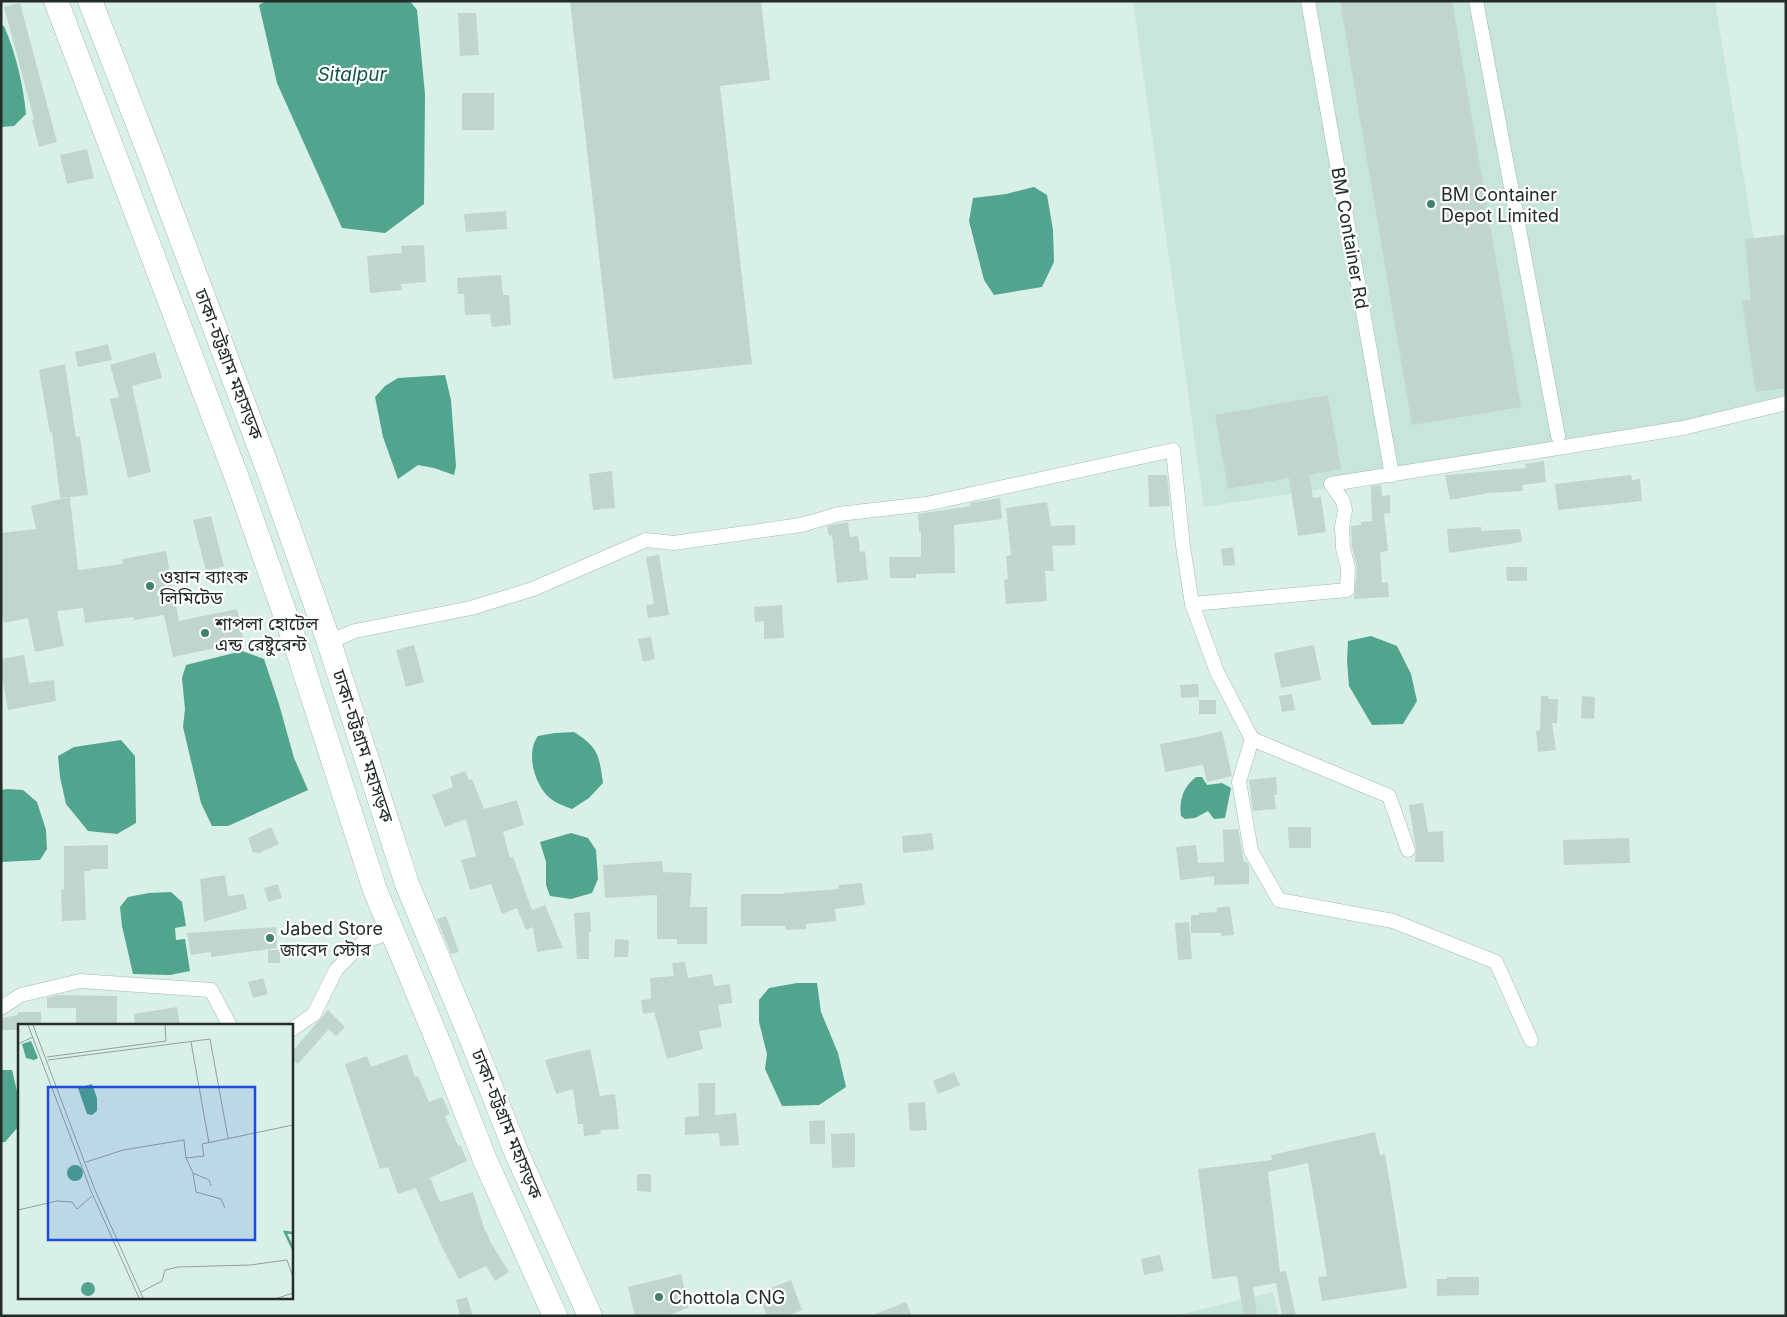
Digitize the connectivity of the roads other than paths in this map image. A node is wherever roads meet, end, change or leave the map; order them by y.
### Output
1 (56, 1) edge
2 (90, 1) edge
3 (1308, 1) edge
4 (1476, 1) edge
5 (1786, 403) edge
6 (1558, 436) dead end
7 (1392, 475) junction
8 (1192, 604) junction
9 (329, 642) junction
10 (1252, 738) junction
11 (1408, 850) dead end
12 (392, 931) junction
13 (1, 1008) edge
14 (229, 1024) edge
15 (292, 1029) edge
16 (1531, 1040) dead end
17 (555, 1316) edge
18 (590, 1316) edge

1 - 12 highway, ঢাকা-চট্টগ্রাম মহাসড়ক
2 - 9 highway, ঢাকা-চট্টগ্রাম মহাসড়ক
3 - 7 street, BM Container Rd
4 - 6 street
5 - 7 street
7 - 8 street
8 - 9 street
8 - 10 street
9 - 18 highway, ঢাকা-চট্টগ্রাম মহাসড়ক
10 - 11 street
10 - 16 street
12 - 15 street
12 - 17 highway, ঢাকা-চট্টগ্রাম মহাসড়ক
13 - 14 street

